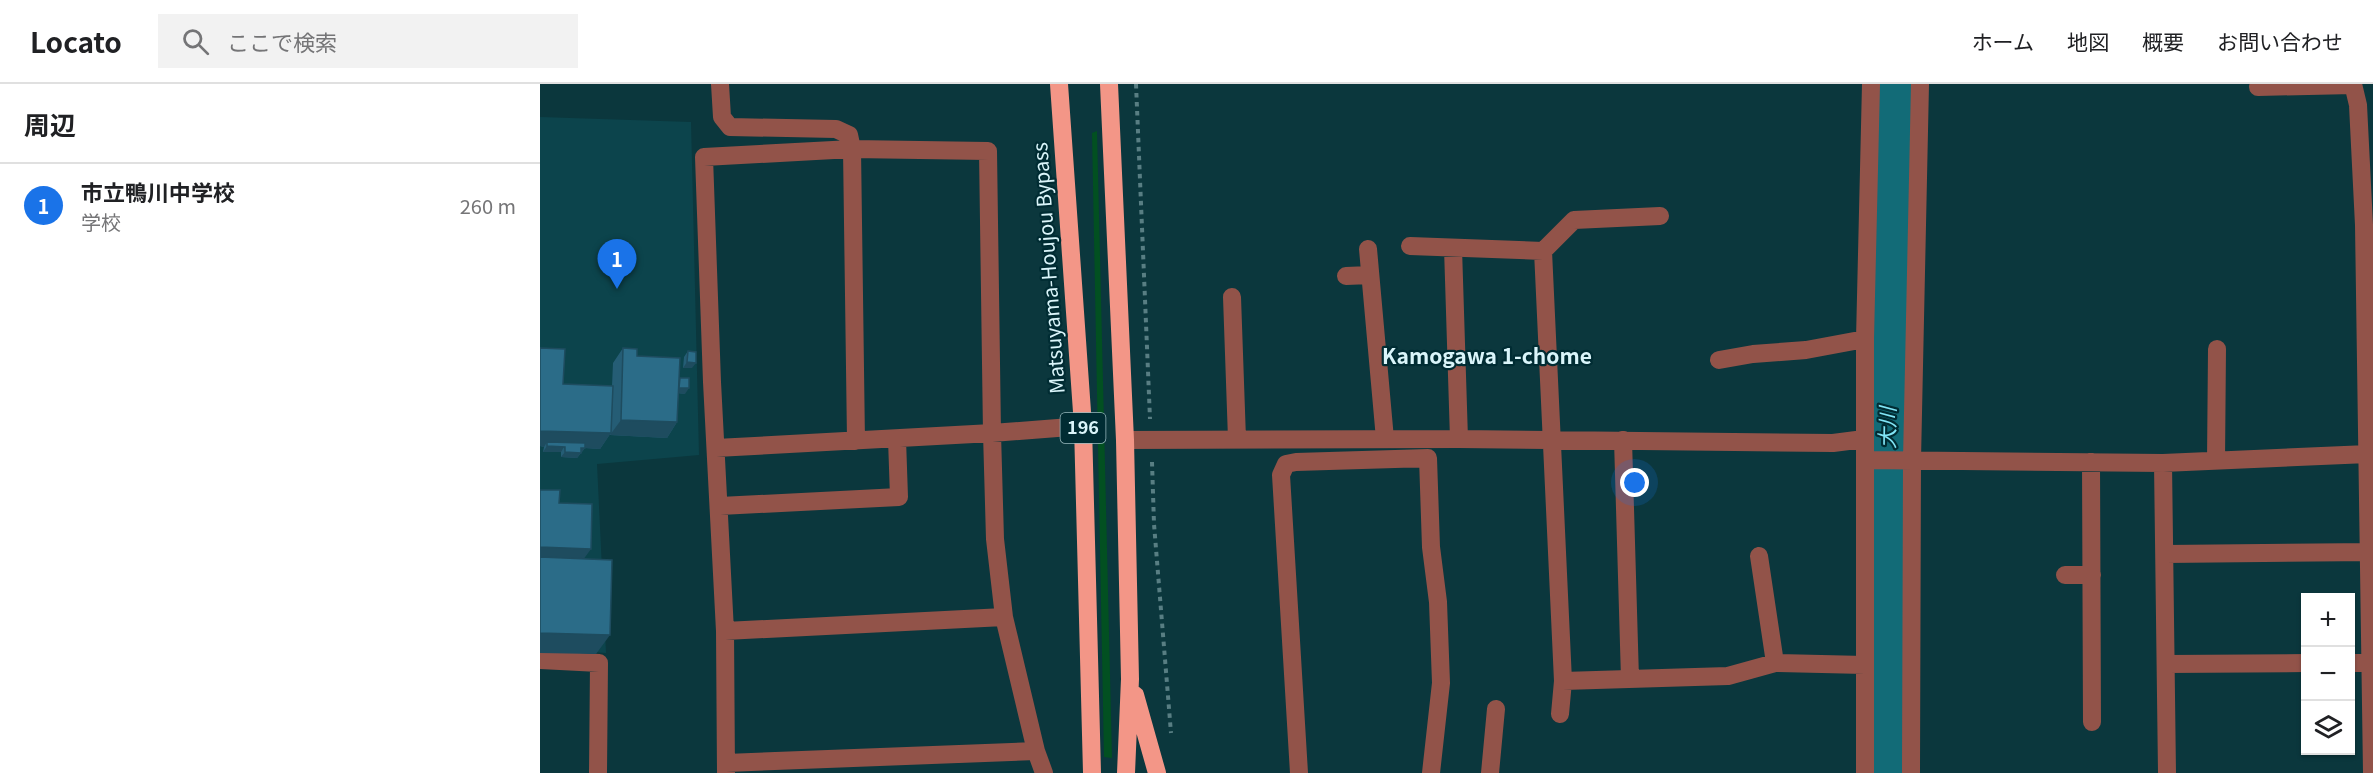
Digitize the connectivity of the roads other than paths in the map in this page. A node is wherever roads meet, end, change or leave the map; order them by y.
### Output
1 (720, 84) edge
2 (1059, 84) edge
3 (1109, 84) edge
4 (1871, 84) edge
5 (1920, 84) edge
6 (2353, 84) edge
7 (2258, 87) dead end
8 (852, 149) junction
9 (1660, 216) dead end
10 (2369, 224) edge
11 (1410, 246) dead end
12 (1453, 248) junction
13 (1368, 249) dead end
14 (1543, 251) junction
15 (1370, 274) junction
16 (1346, 276) dead end
17 (1232, 297) dead end
18 (1865, 339) junction
19 (2217, 349) dead end
20 (1719, 360) dead end
21 (1083, 426) junction
22 (992, 433) junction
23 (897, 439) junction
24 (1237, 439) junction
25 (1385, 439) junction
26 (1459, 439) junction
27 (1553, 439) junction
28 (1864, 439) junction
29 (1125, 440) junction
30 (1623, 440) junction
31 (856, 441) junction
32 (2369, 447) edge
33 (716, 448) junction
34 (1870, 460) junction
35 (1907, 460) junction
36 (2216, 461) junction
37 (2091, 462) junction
38 (2163, 463) junction
39 (720, 506) junction
40 (2371, 552) edge
41 (2164, 554) junction
42 (1759, 556) dead end
43 (2066, 575) dead end
44 (2092, 575) junction
45 (1004, 617) junction
46 (725, 631) junction
47 (540, 660) edge
48 (1775, 663) junction
49 (2301, 663) edge
50 (2355, 663) edge
51 (2372, 663) edge
52 (2166, 664) junction
53 (1865, 666) junction
54 (1130, 679) junction
55 (1630, 679) junction
56 (1563, 681) junction
57 (1496, 709) dead end
58 (1560, 714) dead end
59 (2092, 722) dead end
60 (1036, 752) junction
61 (726, 768) edge
62 (598, 773) edge
63 (1044, 773) edge
64 (1092, 773) edge
65 (1126, 773) edge
66 (1157, 773) edge
67 (1299, 773) edge
68 (1431, 773) edge
69 (1490, 773) edge
70 (1865, 773) edge
71 (1911, 773) edge
72 (2167, 773) edge
73 (2372, 773) edge

1 - 8 street
2 - 21 highway, Matsuyama-Houjou Bypass / 196
3 - 29 highway, 196
4 - 18 street
5 - 35 street
6 - 7 street
6 - 10 street
8 - 22 street
8 - 31 street
8 - 33 street
9 - 14 street
10 - 32 street
11 - 12 street
12 - 14 street
12 - 26 street
13 - 15 street
14 - 27 street
15 - 16 street
15 - 25 street
17 - 24 street
18 - 20 street
18 - 28 street
19 - 36 street
21 - 22 street
21 - 64 highway, Matsuyama-Houjou Bypass / 196
22 - 23 street
22 - 45 street
23 - 31 street
23 - 39 street
24 - 25 street
24 - 29 street
25 - 26 street
26 - 27 street
27 - 30 street
27 - 56 street
28 - 30 street
28 - 34 street
29 - 54 highway, 196
30 - 55 street
31 - 33 street
32 - 36 street
32 - 40 street
33 - 39 street
34 - 35 street
34 - 53 street
35 - 37 street
35 - 71 street
36 - 38 street
37 - 38 street
37 - 44 street
38 - 41 street
39 - 46 street
40 - 41 street
40 - 51 street
41 - 52 street
42 - 48 street
43 - 44 street
44 - 59 street
45 - 46 street
45 - 60 street
46 - 61 street
47 - 62 street
48 - 53 street
48 - 55 street
49 - 52 street
50 - 51 street
51 - 73 street
52 - 72 street
53 - 70 street
54 - 65 highway, 196
54 - 66 highway, 196
55 - 56 street
56 - 58 street
57 - 69 street
60 - 61 street
60 - 63 street
67 - 68 street

